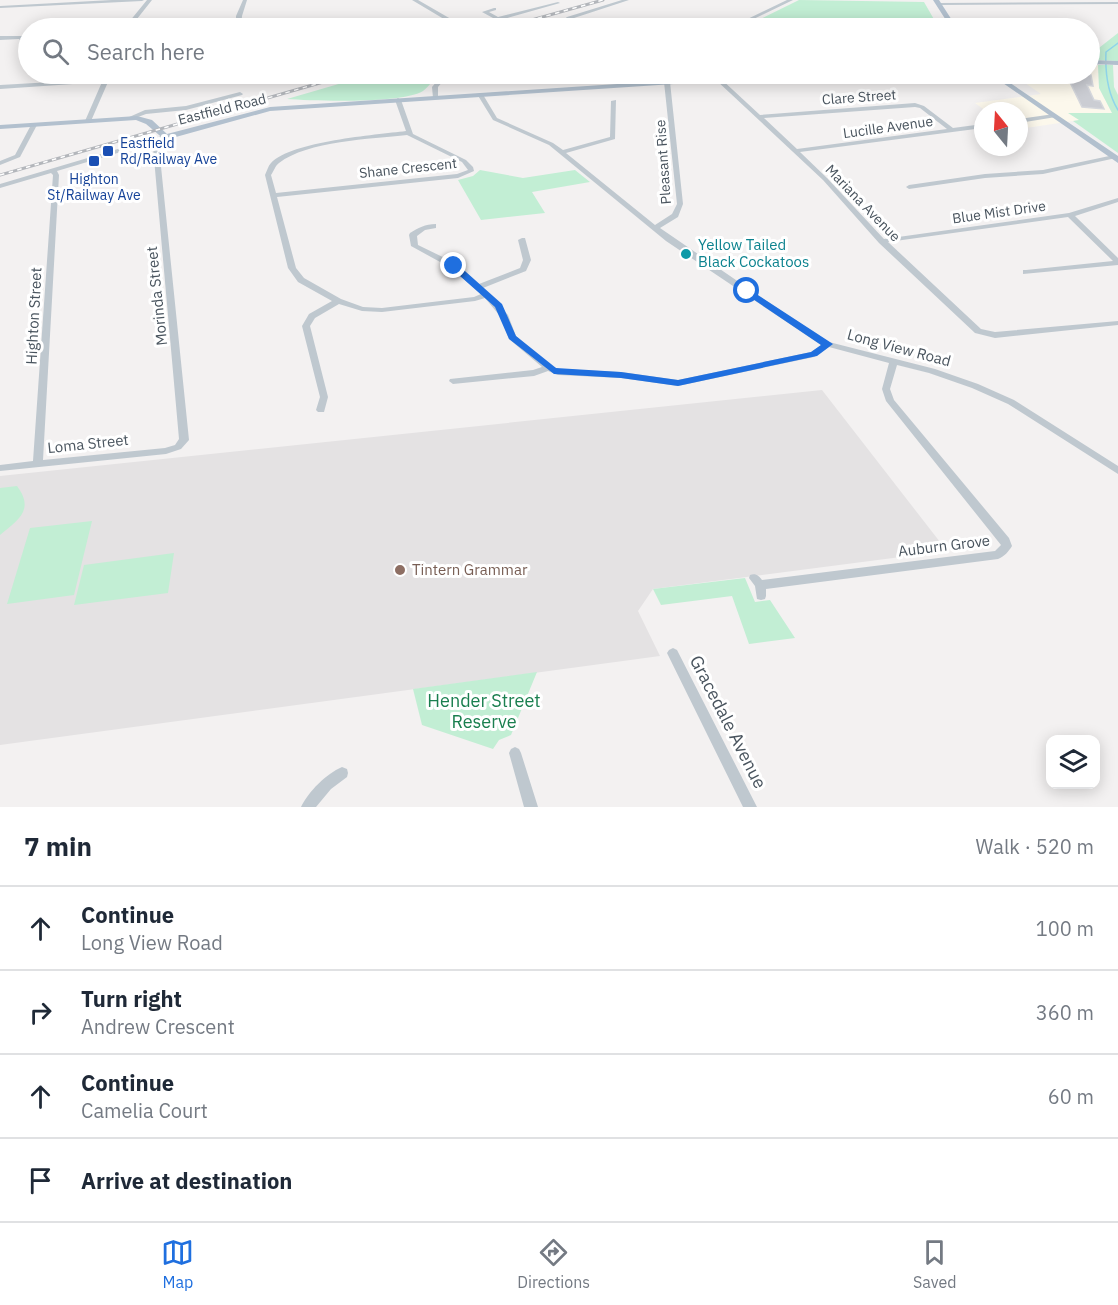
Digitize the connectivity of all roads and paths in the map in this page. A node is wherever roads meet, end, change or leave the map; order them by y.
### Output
1 (142, 0) edge
2 (150, 0) edge
3 (245, 0) edge
4 (414, 0) edge
5 (627, 0) edge
6 (791, 0) edge
7 (937, 2) edge
8 (558, 3) dead end
9 (1118, 3) edge
10 (0, 8) edge
11 (494, 9) dead end
12 (134, 18) edge
13 (239, 18) edge
14 (445, 18) edge
15 (496, 18) edge
16 (502, 18) edge
17 (569, 18) edge
18 (753, 18) edge
19 (947, 18) edge
20 (18, 37) edge
21 (0, 38) edge
22 (53, 84) edge
23 (104, 84) edge
24 (438, 84) edge
25 (636, 84) edge
26 (667, 84) edge
27 (723, 84) edge
28 (1008, 84) edge
29 (1015, 84) edge
30 (0, 87) edge
31 (240, 94) dead end
32 (480, 94) junction
33 (435, 97) junction
34 (398, 100) junction
35 (615, 101) dead end
36 (1055, 114) junction
37 (759, 117) junction
38 (130, 118) junction
39 (1028, 119) edge
40 (88, 121) junction
41 (34, 125) junction
42 (0, 127) edge
43 (974, 127) edge
44 (952, 130) junction
45 (160, 132) junction
46 (408, 133) junction
47 (153, 141) junction
48 (796, 151) junction
49 (563, 152) junction
50 (1117, 158) edge
51 (0, 163) edge
52 (53, 170) junction
53 (0, 186) edge
54 (909, 187) dead end
55 (273, 195) junction
56 (1118, 200) edge
57 (1070, 215) junction
58 (433, 226) dead end
59 (655, 228) junction
60 (522, 240) dead end
61 (882, 241) junction
62 (1118, 263) edge
63 (1026, 272) dead end
64 (478, 287) junction
65 (487, 295) junction
66 (338, 301) junction
67 (1118, 323) edge
68 (828, 344) junction
69 (894, 361) junction
70 (548, 368) junction
71 (453, 381) dead end
72 (321, 410) dead end
73 (178, 447) joint
74 (38, 464) junction
75 (0, 468) edge
76 (1118, 471) edge
77 (758, 586) dead end
78 (673, 653) dead end
79 (515, 753) dead end
80 (342, 773) dead end
81 (308, 807) edge
82 (531, 807) edge
83 (750, 807) edge

1 - 10 street
2 - 12 street
3 - 13 street
4 - 14 street
5 - 17 street
6 - 18 street
7 - 9 street
7 - 19 main road
8 - 16 street
11 - 15 street
20 - 21 street
22 - 30 street
23 - 40 street
24 - 33 street
25 - 32 main road, Eastfield Road
26 - 59 street, Pleasant Rise
27 - 37 street, Mariana Avenue
28 - 36 main road
29 - 36 main road
31 - 38 street, Eastfield Road
32 - 33 main road, Eastfield Road
32 - 49 street, Long View Road
33 - 34 main road, Eastfield Road
34 - 45 main road, Eastfield Road
34 - 46 street
35 - 49 street
36 - 39 street
36 - 50 main road
37 - 44 street, Clare Street
37 - 48 street, Mariana Avenue
38 - 40 main road, Eastfield Road
38 - 45 main road, Eastfield Road
40 - 41 main road, Eastfield Road
41 - 42 main road, Eastfield Road
41 - 51 street
43 - 44 street, Lucille Avenue
44 - 48 street, Lucille Avenue
45 - 47 street
46 - 55 street
46 - 55 street, Shane Crescent
47 - 52 street
47 - 73 street, Morinda Street
48 - 61 street, Mariana Avenue
49 - 59 street, Long View Road
50 - 54 street
52 - 53 street
52 - 74 street, Highton Street
55 - 66 street
56 - 57 street, Blue Mist Drive
57 - 61 street, Blue Mist Drive
57 - 62 street
58 - 64 street
59 - 68 street, Long View Road
60 - 64 street
61 - 67 street, Mariana Avenue
62 - 63 street
64 - 65 street
65 - 66 street
65 - 70 street
66 - 72 street
68 - 69 street, Long View Road
68 - 70 street
69 - 76 street, Long View Road
69 - 77 street, Auburn Grove
70 - 71 street
73 - 74 street, Loma Street
74 - 75 street, Loma Street
78 - 83 street, Gracedale Avenue
79 - 82 street
80 - 81 street

